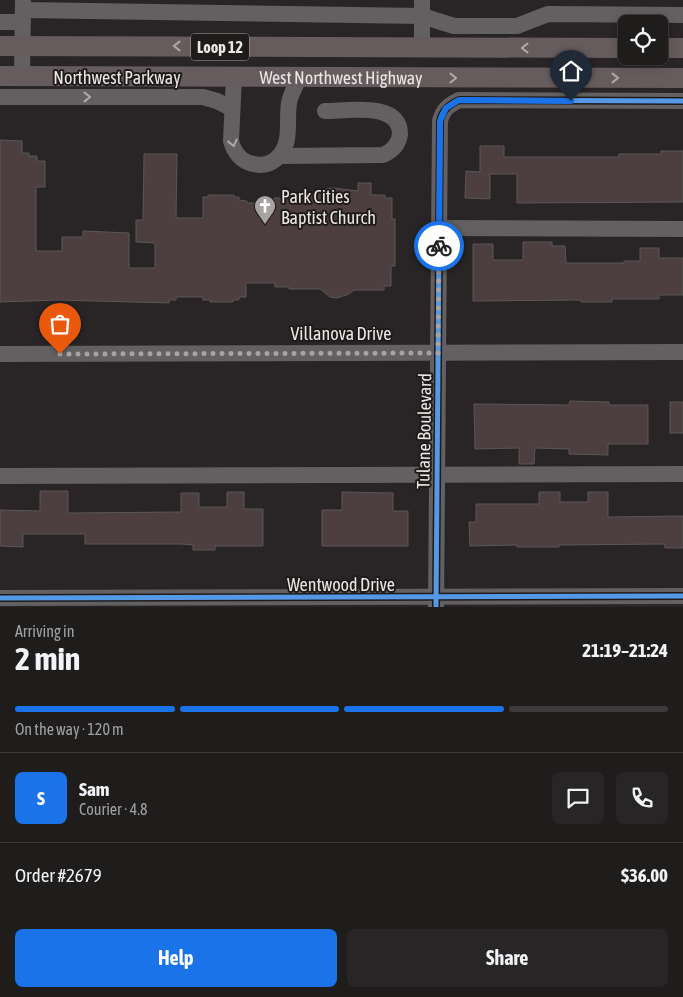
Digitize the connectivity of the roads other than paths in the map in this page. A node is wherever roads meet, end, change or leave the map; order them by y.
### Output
1 (77, 5) edge
2 (217, 6) edge
3 (250, 6) edge
4 (288, 7) edge
5 (548, 7) edge
6 (422, 8) edge
7 (23, 10) edge
8 (683, 15) edge
9 (0, 22) edge
10 (0, 46) edge
11 (22, 46) junction
12 (420, 47) junction
13 (618, 48) edge
14 (668, 48) edge
15 (683, 48) edge
16 (0, 76) edge
17 (22, 76) junction
18 (234, 78) junction
19 (299, 78) junction
20 (683, 78) edge
21 (0, 96) edge
22 (683, 101) edge
23 (232, 108) junction
24 (325, 111) dead end
25 (287, 131) junction
26 (280, 156) junction
27 (354, 156) junction
28 (439, 228) junction
29 (683, 230) edge
30 (683, 352) edge
31 (438, 353) junction
32 (0, 354) edge
33 (683, 474) edge
34 (438, 475) junction
35 (0, 476) edge
36 (683, 596) edge
37 (0, 598) edge
38 (436, 602) edge

1 - 2 street
1 - 7 street
2 - 3 street
3 - 4 street
4 - 6 street
5 - 6 street
5 - 8 street
6 - 12 street
7 - 9 street
7 - 11 street
10 - 11 main road, West Northwest Highway / Loop 12
12 -> 11 main road, West Northwest Highway / Loop 12
11 - 17 street
13 -> 12 main road, West Northwest Highway / Loop 12
12 - 18 main road
14 - 15 main road
16 - 17 main road, West Northwest Highway / Loop 12
17 - 18 main road, West Northwest Highway / Loop 12
18 - 19 main road, West Northwest Highway / Loop 12
18 - 23 street
19 -> 20 main road, West Northwest Highway / Loop 12
19 - 25 street
21 -> 23 street, Northwest Parkway
22 - 28 street, Tulane Boulevard
23 -> 26 street
24 - 27 street
25 - 26 street
25 - 27 street
26 - 27 street
28 - 29 street
28 - 31 street, Tulane Boulevard
30 - 31 street, Villanova Drive
31 - 32 street, Villanova Drive
31 - 34 street, Tulane Boulevard
33 - 34 street
34 - 35 street
34 - 38 street, Tulane Boulevard
36 - 38 street, Wentwood Drive
37 - 38 street, Wentwood Drive

